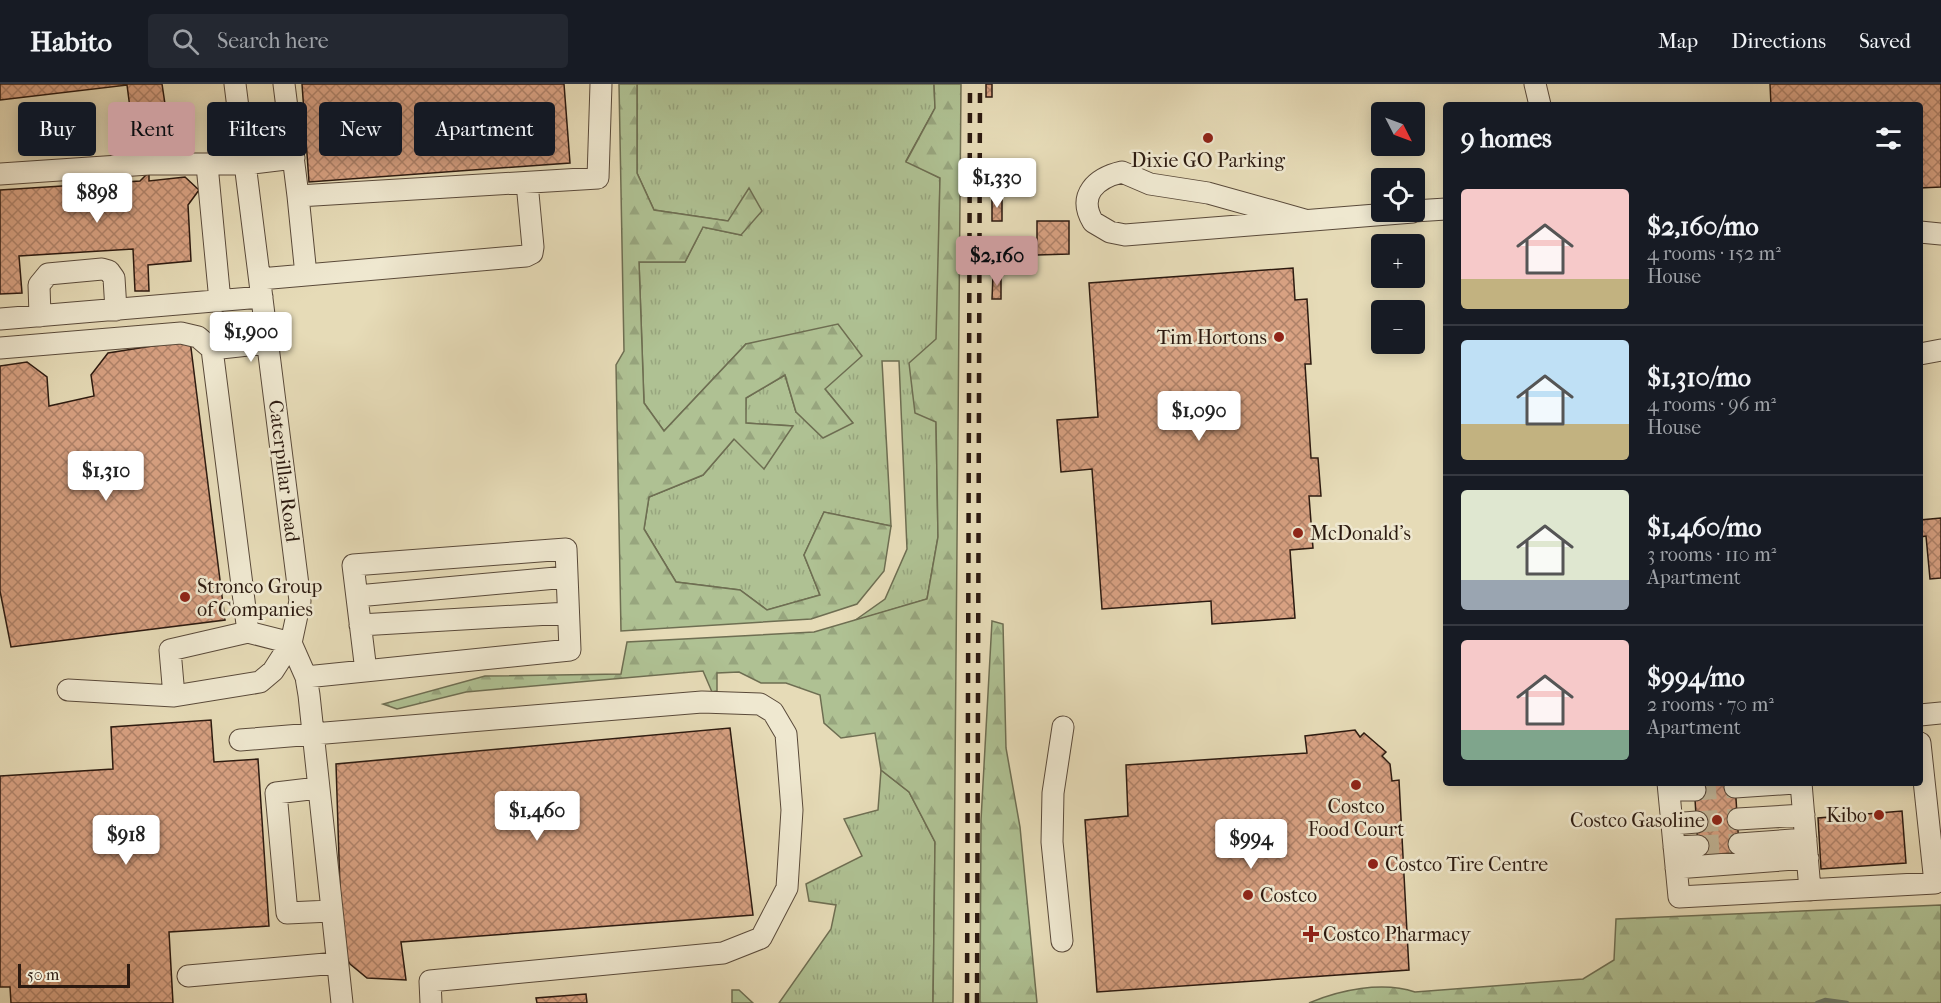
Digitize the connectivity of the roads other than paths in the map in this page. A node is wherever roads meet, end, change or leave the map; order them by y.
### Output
1 (235, 84) edge
2 (284, 84) edge
3 (601, 84) edge
4 (1535, 84) edge
5 (1539, 102) edge
6 (294, 158) junction
7 (245, 164) junction
8 (207, 165) junction
9 (0, 174) edge
10 (527, 183) junction
11 (298, 196) junction
12 (1443, 209) edge
13 (1425, 210) edge
14 (1371, 215) edge
15 (1305, 220) junction
16 (1923, 232) edge
17 (1941, 234) edge
18 (306, 275) junction
19 (261, 288) junction
20 (220, 301) junction
21 (116, 310) junction
22 (40, 316) junction
23 (0, 319) edge
24 (268, 343) junction
25 (0, 348) edge
26 (212, 349) junction
27 (1941, 350) edge
28 (1923, 353) edge
29 (567, 577) junction
30 (357, 596) junction
31 (568, 613) junction
32 (360, 626) junction
33 (248, 633) junction
34 (291, 643) junction
35 (366, 671) junction
36 (306, 677) junction
37 (68, 690) dead end
38 (174, 696) junction
39 (1941, 713) edge
40 (1923, 715) edge
41 (1063, 727) dead end
42 (313, 735) junction
43 (240, 740) dead end
44 (1923, 771) edge
45 (1751, 786) edge
46 (1801, 786) edge
47 (1669, 787) edge
48 (1736, 787) dead end
49 (318, 788) junction
50 (1695, 790) tunnel mouth
51 (1804, 815) junction
52 (1738, 819) tunnel mouth
53 (1697, 822) tunnel mouth
54 (1672, 824) junction
55 (1739, 844) tunnel mouth
56 (1698, 846) tunnel mouth
57 (1807, 848) junction
58 (1675, 857) junction
59 (1810, 890) junction
60 (331, 911) junction
61 (1062, 941) dead end
62 (337, 963) junction
63 (188, 976) dead end
64 (342, 1003) edge
65 (431, 1003) edge

1 - 7 street, Caterpillar Road
2 - 6 street
3 - 10 street
4 - 5 street
6 - 7 street
6 - 11 street
7 - 8 street
7 - 19 street, Caterpillar Road
8 - 9 street
8 - 20 street
10 - 11 street
10 - 18 street
11 - 18 street
12 - 13 street
14 - 15 street
15 - 15 street
16 - 17 street
18 - 19 street
19 - 20 street
19 - 24 street, Caterpillar Road
20 - 21 street
21 - 22 street
21 - 22 street
22 - 23 street
24 - 26 street
24 - 34 street, Caterpillar Road
25 - 26 street
26 - 33 street
27 - 28 street
29 - 30 street
29 - 30 street
29 - 31 street
30 - 32 street
31 - 32 street
31 - 35 street
32 - 35 street
33 - 34 street
33 - 38 street
34 - 36 street
34 - 38 street
35 - 36 street
36 - 42 street
37 - 38 street
39 - 40 street
41 - 61 street
42 - 43 street
42 - 49 street
42 - 65 street
44 - 59 street
45 - 48 street
46 - 51 street
47 - 50 street
47 - 54 street
49 - 60 street
49 - 60 street
51 - 52 street
51 - 57 street
53 - 54 street
54 - 58 street
55 - 57 street
56 - 58 street
57 - 58 street
57 - 59 street
58 - 59 street
60 - 62 street
62 - 63 street
62 - 64 street

